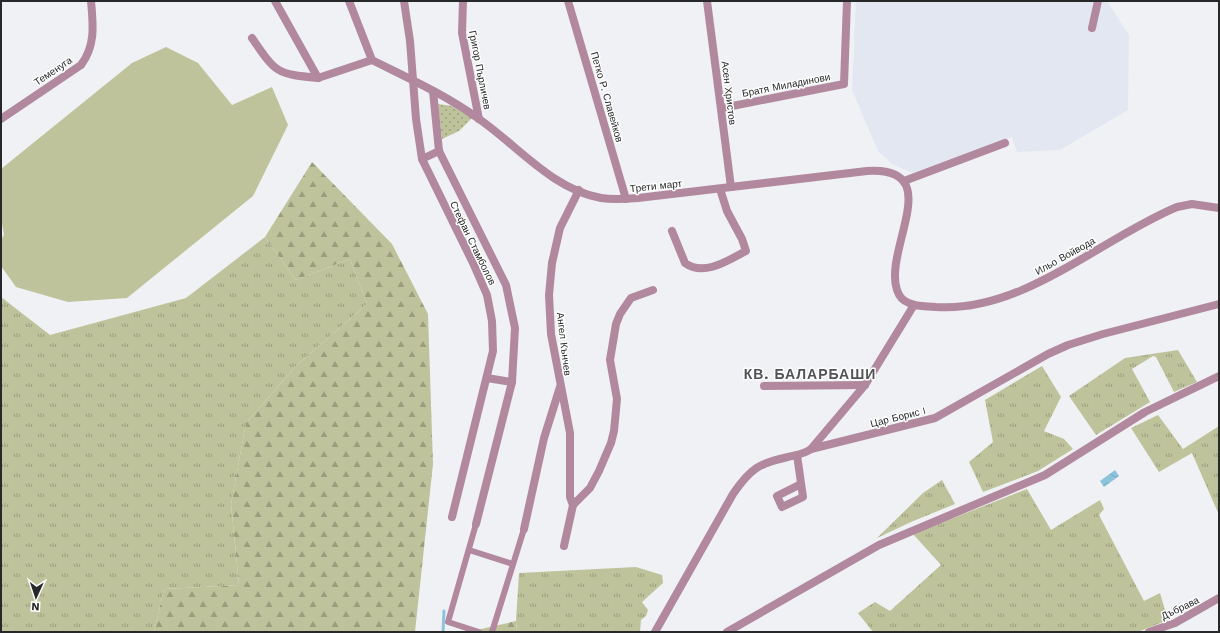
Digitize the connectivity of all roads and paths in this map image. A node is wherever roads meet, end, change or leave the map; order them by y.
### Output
1 (91, 1) edge
2 (275, 1) edge
3 (349, 1) edge
4 (404, 1) edge
5 (463, 1) edge
6 (568, 1) edge
7 (707, 1) edge
8 (847, 1) edge
9 (1098, 1) edge
10 (1092, 28) dead end
11 (252, 38) dead end
12 (372, 60) junction
13 (318, 78) junction
14 (414, 82) junction
15 (433, 91) junction
16 (722, 108) junction
17 (1, 119) edge
18 (479, 119) junction
19 (1005, 143) dead end
20 (440, 151) junction
21 (422, 159) junction
22 (904, 181) junction
23 (731, 187) junction
24 (720, 189) junction
25 (579, 190) junction
26 (626, 198) junction
27 (1219, 208) edge
28 (672, 230) dead end
29 (653, 290) dead end
30 (1219, 304) edge
31 (914, 305) junction
32 (1219, 376) edge
33 (487, 378) junction
34 (512, 382) junction
35 (864, 385) junction
36 (764, 386) dead end
37 (560, 387) junction
38 (811, 449) junction
39 (797, 455) junction
40 (800, 484) dead end
41 (573, 505) junction
42 (452, 517) dead end
43 (476, 524) joint
44 (524, 529) joint
45 (564, 546) dead end
46 (469, 550) junction
47 (513, 564) junction
48 (1219, 598) edge
49 (479, 632) edge
50 (492, 632) edge
51 (655, 632) edge
52 (727, 632) edge
53 (1149, 632) edge

1 - 17 street, Теменуга
2 - 13 street
3 - 12 street
4 - 14 street, Стефан Стамболов
5 - 18 street, Григор Пърличев
6 - 26 street, Петко Р. Славейков
7 - 16 street, Асен Христов
8 - 16 street, Братя Миладинови
9 - 10 street
11 - 13 street
12 - 13 street
12 - 14 street, Трети март
14 - 15 street, Трети март
14 - 21 street, Стефан Стамболов
15 - 18 street, Трети март
15 - 20 street, Стефан Стамболов
16 - 23 street, Асен Христов
18 - 25 street, Трети март
19 - 22 street
20 - 21 street
20 - 34 street, Стефан Стамболов
21 - 33 street, Стефан Стамболов
22 - 23 street, Трети март
22 - 31 street
23 - 24 street, Трети март
24 - 26 street, Трети март
24 - 28 street
25 - 26 street, Трети март
25 - 37 street, Ангел Кънчев
27 - 31 street, Ильо Войвода
29 - 41 street
30 - 38 street, Цар Борис I
31 - 35 street
32 - 52 street
33 - 34 street
33 - 42 street, Стефан Стамболов
34 - 43 street, Стефан Стамболов
35 - 36 street
35 - 38 street
37 - 41 street, Ангел Кънчев
37 - 44 street
38 - 39 street, Цар Борис I
39 - 40 street
39 - 51 street, Цар Борис I
41 - 45 street
43 - 46 street
44 - 47 street
46 - 47 street
46 - 49 street
47 - 50 street
48 - 53 street, Дъбрава

